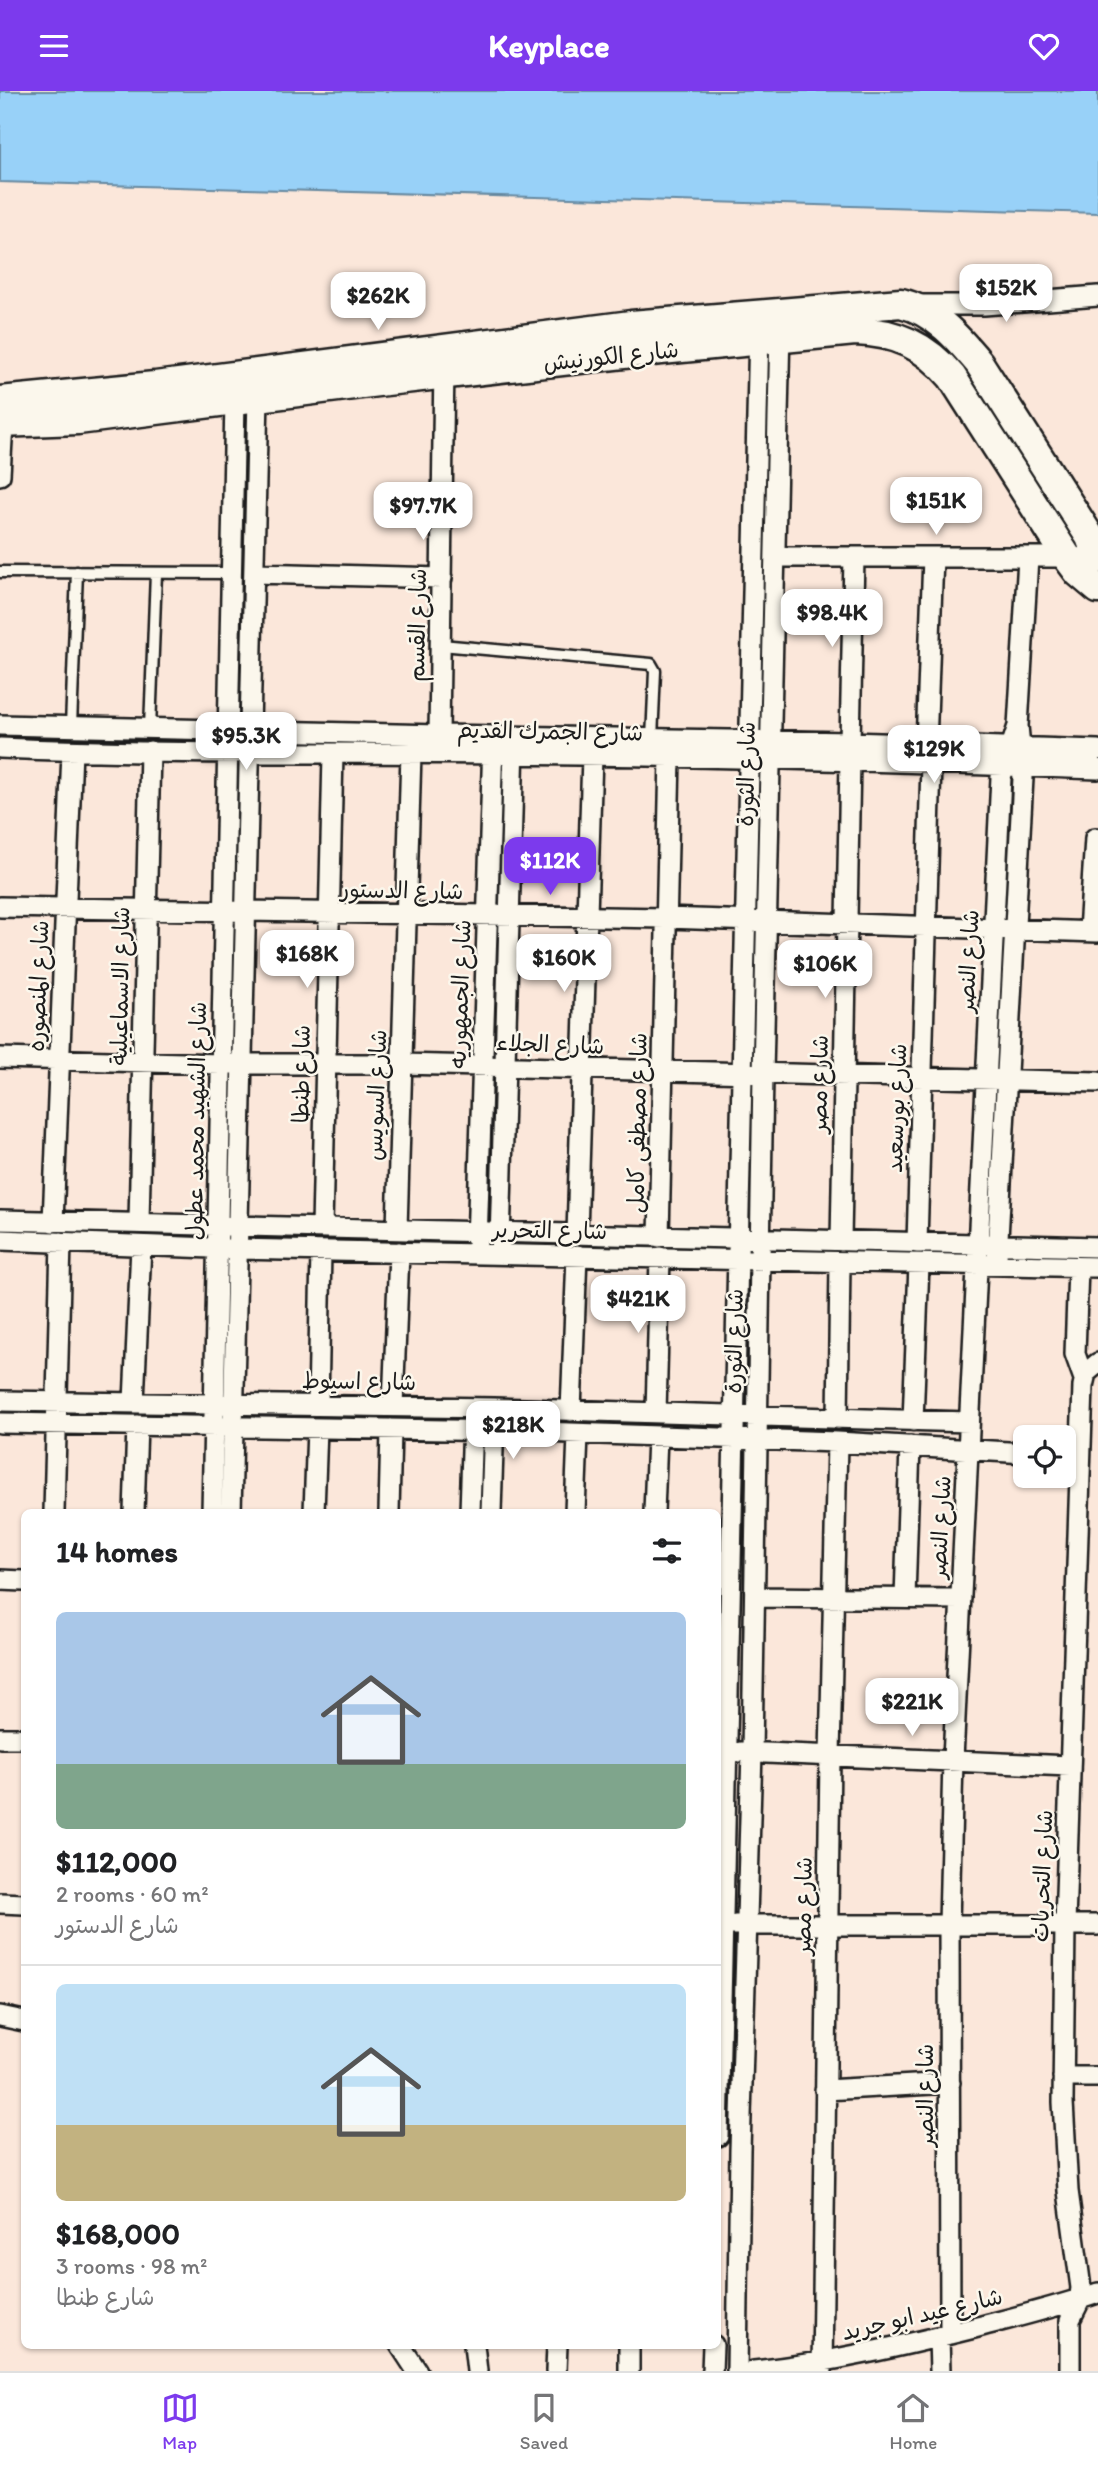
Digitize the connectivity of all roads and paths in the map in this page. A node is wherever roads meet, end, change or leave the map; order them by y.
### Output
1 (1098, 296) edge
2 (912, 305) junction
3 (769, 326) junction
4 (444, 361) junction
5 (246, 386) junction
6 (2, 412) edge
7 (0, 475) edge
8 (775, 557) junction
9 (854, 557) junction
10 (933, 557) junction
11 (1067, 557) junction
12 (1028, 558) junction
13 (1098, 558) edge
14 (0, 572) edge
15 (77, 572) junction
16 (156, 573) junction
17 (232, 573) junction
18 (255, 573) junction
19 (442, 577) junction
20 (1098, 589) edge
21 (441, 645) junction
22 (0, 725) edge
23 (71, 726) junction
24 (150, 728) junction
25 (229, 730) junction
26 (250, 731) junction
27 (439, 735) junction
28 (652, 739) junction
29 (493, 745) junction
30 (514, 745) junction
31 (926, 745) junction
32 (0, 748) edge
33 (749, 750) junction
34 (771, 750) junction
35 (1098, 750) edge
36 (72, 751) junction
37 (150, 751) junction
38 (229, 751) junction
39 (850, 751) junction
40 (250, 752) junction
41 (411, 753) junction
42 (333, 754) junction
43 (592, 756) junction
44 (670, 757) junction
45 (1014, 757) junction
46 (930, 764) junction
47 (1098, 769) edge
48 (1095, 838) dead end
49 (0, 907) edge
50 (66, 908) junction
51 (146, 910) junction
52 (225, 911) junction
53 (246, 912) junction
54 (329, 913) junction
55 (406, 915) junction
56 (487, 916) junction
57 (509, 916) junction
58 (586, 917) junction
59 (666, 918) junction
60 (746, 920) junction
61 (767, 921) junction
62 (847, 922) junction
63 (926, 926) junction
64 (994, 929) junction
65 (1015, 929) junction
66 (1094, 932) edge
67 (0, 1059) edge
68 (59, 1060) junction
69 (143, 1062) junction
70 (221, 1064) junction
71 (242, 1064) junction
72 (326, 1064) junction
73 (402, 1064) junction
74 (483, 1066) junction
75 (505, 1067) junction
76 (582, 1069) junction
77 (662, 1071) junction
78 (743, 1074) junction
79 (763, 1074) junction
80 (844, 1076) junction
81 (922, 1077) junction
82 (997, 1079) junction
83 (1098, 1082) edge
84 (0, 1220) edge
85 (53, 1222) junction
86 (139, 1222) junction
87 (218, 1225) junction
88 (238, 1226) junction
89 (322, 1227) junction
90 (397, 1229) junction
91 (478, 1231) junction
92 (500, 1232) junction
93 (577, 1234) junction
94 (659, 1237) junction
95 (740, 1239) junction
96 (0, 1240) edge
97 (760, 1240) junction
98 (841, 1241) junction
99 (61, 1242) junction
100 (917, 1243) junction
101 (988, 1245) junction
102 (141, 1246) junction
103 (1098, 1247) edge
104 (218, 1249) junction
105 (238, 1249) junction
106 (321, 1251) junction
107 (399, 1252) junction
108 (477, 1253) junction
109 (500, 1253) junction
110 (577, 1255) junction
111 (660, 1257) junction
112 (739, 1259) junction
113 (760, 1261) junction
114 (840, 1262) junction
115 (919, 1264) junction
116 (976, 1265) junction
117 (997, 1265) junction
118 (1078, 1267) junction
119 (1098, 1267) edge
120 (1098, 1363) edge
121 (1084, 1379) junction
122 (0, 1401) edge
123 (57, 1401) junction
124 (134, 1402) junction
125 (224, 1403) junction
126 (318, 1405) junction
127 (393, 1406) junction
128 (473, 1408) junction
129 (494, 1408) junction
130 (571, 1411) junction
131 (656, 1413) junction
132 (734, 1416) junction
133 (757, 1417) junction
134 (838, 1419) junction
135 (914, 1420) junction
136 (969, 1422) junction
137 (0, 1423) edge
138 (56, 1423) junction
139 (137, 1425) junction
140 (224, 1427) junction
141 (317, 1428) junction
142 (391, 1429) junction
143 (472, 1431) junction
144 (493, 1431) junction
145 (1076, 1431) edge
146 (578, 1434) junction
147 (657, 1437) junction
148 (734, 1439) junction
149 (757, 1440) junction
150 (837, 1442) junction
151 (910, 1446) junction
152 (968, 1449) junction
153 (1013, 1452) edge
154 (1072, 1488) edge
155 (54, 1509) edge
156 (134, 1509) edge
157 (212, 1509) edge
158 (232, 1509) edge
159 (314, 1509) edge
160 (389, 1509) edge
161 (470, 1509) edge
162 (491, 1509) edge
163 (575, 1509) edge
164 (654, 1509) edge
165 (0, 1580) edge
166 (21, 1581) edge
167 (724, 1596) edge
168 (755, 1597) junction
169 (835, 1598) junction
170 (905, 1598) junction
171 (961, 1599) junction
172 (0, 1738) edge
173 (21, 1738) edge
174 (723, 1752) edge
175 (752, 1752) junction
176 (830, 1756) junction
177 (953, 1759) junction
178 (1070, 1766) junction
179 (0, 1903) edge
180 (21, 1904) edge
181 (724, 1924) junction
182 (1065, 1924) junction
183 (747, 1925) junction
184 (949, 1925) junction
185 (1098, 1925) edge
186 (828, 1926) junction
187 (721, 1954) edge
188 (0, 2016) edge
189 (21, 2020) edge
190 (1063, 2077) junction
191 (1098, 2077) edge
192 (950, 2083) junction
193 (825, 2089) junction
194 (1089, 2296) edge
195 (945, 2335) junction
196 (403, 2349) edge
197 (474, 2349) edge
198 (557, 2349) edge
199 (629, 2349) edge
200 (713, 2349) edge
201 (822, 2366) edge
202 (417, 2371) edge
203 (477, 2371) edge
204 (556, 2371) edge
205 (629, 2371) edge
206 (712, 2371) edge
207 (737, 2371) edge
208 (754, 2371) edge
209 (940, 2371) edge
210 (1070, 2371) edge

1 - 2 street, شارع الكورنيش
2 - 3 main road, شارع الكورنيش
2 - 13 main road, شارع الكورنيش
3 - 4 main road, شارع الكورنيش
3 - 8 street, شارع الثورة
3 - 11 main road, شارع الكورنيش
3 - 33 street, شارع الثورة
4 - 5 main road, شارع الكورنيش
4 - 19 street, شارع القسم
5 - 6 main road, شارع الكورنيش
5 - 17 street, شارع الشهيد محمد عطول
5 - 18 street, شارع الشهيد محمد عطول
6 - 7 street
8 - 9 street
8 - 34 street, شارع الثورة
9 - 10 street
9 - 39 street, شارع مصر
10 - 12 street
10 - 31 street
11 - 12 street
11 - 13 street
11 - 20 main road, شارع الكورنيش
12 - 45 street, شارع النصر
14 - 15 lane
15 - 16 lane
15 - 23 lane
16 - 17 lane
16 - 24 lane
17 - 25 street, شارع الشهيد محمد عطول
18 - 19 street
18 - 26 street, شارع الشهيد محمد عطول
19 - 21 street, شارع القسم
21 - 27 street, شارع القسم
21 - 28 lane
22 - 23 street, شارع الجمرك القديم
23 - 24 street, شارع الجمرك القديم
24 - 25 street, شارع الجمرك القديم
25 - 26 street, شارع الجمرك القديم
25 - 38 street, شارع الشهيد محمد عطول
26 - 27 street, شارع الجمرك القديم
26 - 40 street, شارع الشهيد محمد عطول
27 - 29 street, شارع الجمرك القديم
28 - 30 street, شارع الجمرك القديم
28 - 33 street, شارع الجمرك القديم
29 - 30 street, شارع الجمرك القديم
29 - 41 street, شارع الجمرك القديم
29 - 56 street, شارع الجمهوريه
30 - 43 street, شارع الجمرك القديم
30 - 57 street, شارع الجمهوريه
31 - 39 street, شارع الجمرك القديم
31 - 45 street, شارع الجمرك القديم
32 - 36 street, شارع الجمرك القديم
33 - 34 street, شارع الجمرك القديم
33 - 44 street, شارع الجمرك القديم
33 - 60 street, شارع الثورة
34 - 39 street, شارع الجمرك القديم
34 - 61 street, شارع الثورة
35 - 45 street, شارع الجمرك القديم
36 - 37 street, شارع الجمرك القديم
36 - 50 street, شارع المنصوره
37 - 38 street, شارع الجمرك القديم
37 - 51 street, شارع الاسماعيلية
38 - 40 street, شارع الجمرك القديم
38 - 52 street, شارع الشهيد محمد عطول
39 - 46 street, شارع الجمرك القديم
39 - 62 street, شارع مصر
40 - 42 street, شارع الجمرك القديم
40 - 53 street, شارع الشهيد محمد عطول
41 - 42 street, شارع الجمرك القديم
41 - 55 street, شارع السويس
42 - 54 street, شارع طنطا
43 - 44 street, شارع الجمرك القديم
43 - 58 street
44 - 59 street, شارع مصطفى كامل
45 - 46 street, شارع الجمرك القديم
45 - 47 street, شارع الجمرك القديم
45 - 64 street, شارع النصر
45 - 65 street, شارع النصر
46 - 63 street, شارع بورسعيد
48 - 66 street
49 - 50 street, شارع الدستور
50 - 51 street, شارع الدستور
50 - 68 street, شارع المنصوره
51 - 52 street, شارع الدستور
51 - 69 street, شارع الاسماعيلية
52 - 53 street, شارع الدستور
52 - 70 street, شارع الشهيد محمد عطول
53 - 54 street, شارع الدستور
53 - 71 street, شارع الشهيد محمد عطول
54 - 55 street, شارع الدستور
54 - 72 street, شارع طنطا
55 - 56 street, شارع الدستور
55 - 73 street, شارع السويس
56 - 57 street, شارع الدستور
56 - 74 street, شارع الجمهوريه
57 - 58 street, شارع الدستور
57 - 75 street, شارع الجمهوريه
58 - 59 street, شارع الدستور
58 - 76 street
59 - 60 street, شارع الدستور
59 - 77 street, شارع مصطفى كامل
60 - 61 street, شارع الدستور
60 - 78 street, شارع الثورة
61 - 62 street, شارع الدستور
61 - 79 street, شارع الثورة
62 - 63 street, شارع الدستور
62 - 80 street, شارع مصر
63 - 64 street, شارع الدستور
63 - 81 street, شارع بورسعيد
64 - 65 street, شارع الدستور
64 - 82 street, شارع النصر
65 - 66 street, شارع الدستور
65 - 82 street, شارع النصر
67 - 68 street, شارع الجلاء
68 - 69 street, شارع الجلاء
68 - 85 street, شارع المنصوره
69 - 70 street, شارع الجلاء
69 - 86 street, شارع الاسماعيلية
70 - 71 street, شارع الجلاء
70 - 87 street, شارع الشهيد محمد عطول
71 - 72 street, شارع الجلاء
71 - 88 street, شارع الشهيد محمد عطول
72 - 73 street, شارع الجلاء
72 - 89 street, شارع طنطا
73 - 74 street, شارع الجلاء
73 - 90 street, شارع السويس
74 - 75 street, شارع الجلاء
74 - 91 street, شارع الجمهوريه
75 - 76 street, شارع الجلاء
75 - 92 street, شارع الجمهوريه
76 - 77 street, شارع الجلاء
76 - 93 street
77 - 78 street, شارع الجلاء
77 - 94 street, شارع مصطفى كامل
78 - 79 street, شارع الجلاء
78 - 95 street, شارع الثورة
79 - 80 street, شارع الجلاء
79 - 97 street, شارع الثورة
80 - 81 street, شارع الجلاء
80 - 98 street, شارع مصر
81 - 82 street, شارع الجلاء
81 - 100 street, شارع بورسعيد
82 - 83 street, شارع الجلاء
82 - 101 street, شارع النصر
84 - 85 street, شارع التحرير
85 - 86 street, شارع التحرير
86 - 87 street, شارع التحرير
87 - 88 street, شارع التحرير
87 - 104 street, شارع الشهيد محمد عطول
88 - 89 street, شارع التحرير
88 - 105 street, شارع الشهيد محمد عطول
89 - 90 street, شارع التحرير
90 - 91 street, شارع التحرير
91 - 92 street, شارع التحرير
91 - 108 street, شارع الجمهوريه
92 - 93 street, شارع التحرير
92 - 109 street, شارع الجمهوريه
93 - 94 street, شارع التحرير
94 - 95 street, شارع التحرير
95 - 97 street, شارع التحرير
95 - 112 street, شارع الثورة
96 - 99 street, شارع التحرير
97 - 98 street, شارع التحرير
97 - 113 street, شارع الثورة
98 - 100 street, شارع التحرير
99 - 102 street, شارع التحرير
99 - 123 street
100 - 101 street, شارع التحرير
101 - 103 street, شارع التحرير
101 - 116 street, شارع النصر
101 - 117 street, شارع النصر
102 - 104 street, شارع التحرير
102 - 124 street
104 - 105 street, شارع التحرير
104 - 125 street, شارع الشهيد محمد عطول
105 - 106 street, شارع التحرير
105 - 125 street, شارع الشهيد محمد عطول
106 - 107 street, شارع التحرير
106 - 126 street
107 - 108 street, شارع التحرير
107 - 127 street
108 - 109 street, شارع التحرير
109 - 110 street, شارع التحرير
110 - 111 street, شارع التحرير
110 - 130 street
111 - 112 street, شارع التحرير
111 - 131 street
112 - 113 street, شارع التحرير
112 - 132 street, شارع الثورة
113 - 114 street, شارع التحرير
113 - 133 street, شارع الثورة
114 - 115 street, شارع التحرير
114 - 134 street
115 - 116 street, شارع التحرير
115 - 135 street
116 - 117 street, شارع التحرير
116 - 136 street, شارع النصر
117 - 118 street, شارع التحرير
118 - 119 street, شارع التحرير
118 - 121 street, شارع التحريات
120 - 121 street
121 - 145 street, شارع التحريات
122 - 123 street, شارع اسيوط
123 - 124 street, شارع اسيوط
123 - 138 street
124 - 125 street, شارع اسيوط
125 - 126 street, شارع اسيوط
125 - 140 street, شارع الشهيد محمد عطول
126 - 127 street, شارع اسيوط
127 - 128 street, شارع اسيوط
128 - 129 street, شارع اسيوط
128 - 143 street
129 - 130 street, شارع اسيوط
129 - 144 street
130 - 131 street, شارع اسيوط
131 - 132 street, شارع اسيوط
132 - 133 street, شارع اسيوط
132 - 148 street, شارع الثورة
133 - 134 street, شارع اسيوط
133 - 149 street, شارع الثورة
134 - 135 street, شارع اسيوط
135 - 136 street, شارع اسيوط
136 - 152 street, شارع النصر
137 - 138 street, شارع اسيوط
138 - 139 street, شارع اسيوط
138 - 155 street
139 - 140 street, شارع اسيوط
139 - 156 street
140 - 141 street, شارع اسيوط
140 - 157 street, شارع الشهيد محمد عطول
140 - 158 street, شارع الشهيد محمد عطول
141 - 142 street, شارع اسيوط
141 - 159 street
142 - 143 street, شارع اسيوط
142 - 160 street
143 - 144 street, شارع اسيوط
143 - 161 street
144 - 146 street, شارع اسيوط
144 - 162 street
146 - 147 street, شارع اسيوط
146 - 163 street
147 - 148 street, شارع اسيوط
147 - 164 street
148 - 149 street, شارع اسيوط
148 - 167 street, شارع الثورة
149 - 150 street, شارع اسيوط
149 - 168 street, شارع الثورة
150 - 151 street, شارع اسيوط
150 - 169 street, شارع مصر
151 - 152 street, شارع اسيوط
151 - 170 street
152 - 153 street, شارع اسيوط
152 - 171 street, شارع النصر
154 - 178 street, شارع التحريات
165 - 166 street
167 - 174 street, شارع الثورة
168 - 169 street
168 - 175 street, شارع الثورة
169 - 170 street
169 - 176 street, شارع مصر
170 - 171 street
171 - 177 street, شارع النصر
172 - 173 street
174 - 175 street
174 - 181 street, شارع الثورة
175 - 176 street
175 - 183 street, شارع الثورة
176 - 177 street
176 - 186 street, شارع مصر
177 - 178 street
177 - 184 street, شارع النصر
178 - 182 street, شارع التحريات
179 - 180 street
181 - 183 street
181 - 187 street, شارع الثورة
182 - 184 street
182 - 185 street
182 - 190 street, شارع التحريات
183 - 186 street
183 - 207 street, شارع الثورة
184 - 186 street
184 - 192 street, شارع النصر
186 - 193 street, شارع مصر
188 - 189 street
190 - 191 street
190 - 194 street, شارع التحريات
192 - 193 street
192 - 195 street, شارع النصر
193 - 201 street, شارع مصر
194 - 195 street, شارع عيد ابو جريد
194 - 210 street, شارع التحريات
195 - 201 street, شارع عيد ابو جريد
195 - 209 street, شارع النصر
196 - 202 street
197 - 203 street
198 - 204 street
199 - 205 street
200 - 206 street
201 - 208 street, شارع عيد ابو جريد

